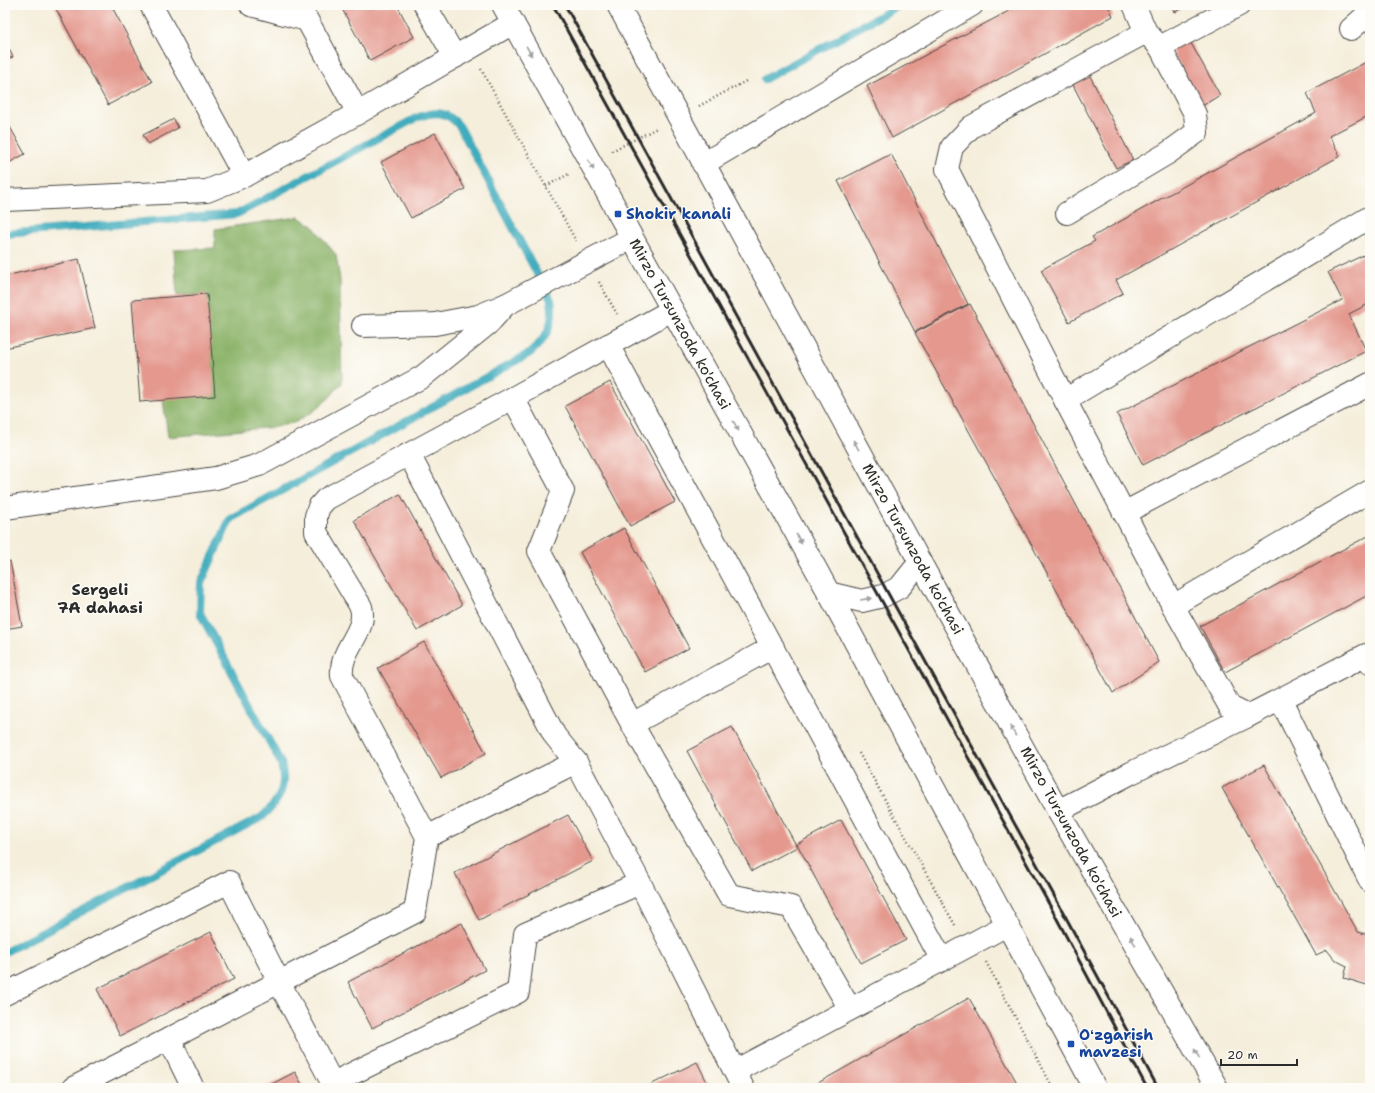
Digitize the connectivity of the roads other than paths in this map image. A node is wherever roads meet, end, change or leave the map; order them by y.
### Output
1 (151, 5) edge
2 (251, 5) edge
3 (425, 5) edge
4 (618, 5) edge
5 (972, 5) edge
6 (1134, 5) edge
7 (1239, 5) edge
8 (1370, 12) edge
9 (508, 14) edge
10 (1351, 29) dead end
11 (1153, 39) junction
12 (454, 57) junction
13 (358, 113) junction
14 (703, 164) junction
15 (244, 176) junction
16 (5, 200) edge
17 (1067, 213) dead end
18 (1370, 217) edge
19 (632, 238) junction
20 (505, 305) junction
21 (672, 310) junction
22 (363, 326) dead end
23 (608, 345) junction
24 (1370, 384) edge
25 (513, 398) junction
26 (1065, 400) junction
27 (409, 454) junction
28 (1370, 491) edge
29 (5, 508) edge
30 (1124, 513) junction
31 (920, 562) junction
32 (828, 593) junction
33 (1173, 606) junction
34 (773, 647) junction
35 (1370, 663) edge
36 (1281, 700) junction
37 (1248, 716) junction
38 (632, 724) junction
39 (576, 762) junction
40 (1058, 811) junction
41 (427, 837) junction
42 (1370, 881) edge
43 (640, 883) junction
44 (1007, 925) junction
45 (942, 960) junction
46 (279, 982) junction
47 (5, 994) edge
48 (850, 1008) junction
49 (170, 1039) junction
50 (739, 1080) edge
51 (334, 1086) edge
52 (73, 1088) edge
53 (193, 1088) edge
54 (1095, 1088) edge
55 (1216, 1088) edge

1 - 15 main road
2 - 13 main road
3 - 12 main road
4 - 14 main road, Mirzo Tursunzoda ko'chasi
5 - 14 main road
6 - 11 main road
7 - 11 main road
8 - 10 main road
9 - 12 main road
9 -> 19 main road, Mirzo Tursunzoda ko'chasi
11 - 17 main road
11 - 26 main road
12 - 13 main road
13 - 15 main road
31 -> 14 main road, Mirzo Tursunzoda ko'chasi
15 - 16 main road
18 - 26 main road
19 - 20 main road
19 - 21 main road, Mirzo Tursunzoda ko'chasi
20 - 22 main road
20 - 29 main road
21 - 23 main road
21 -> 32 main road, Mirzo Tursunzoda ko'chasi
23 - 25 main road
23 - 34 main road
24 - 30 main road
25 - 27 main road
25 - 38 main road
26 - 30 main road
27 - 39 main road
27 - 41 main road
28 - 33 main road
30 - 33 main road
32 -> 31 main road
40 -> 31 main road, Mirzo Tursunzoda ko'chasi
32 - 44 main road, Mirzo Tursunzoda ko'chasi
33 - 37 main road
34 - 38 main road
34 - 45 main road
35 - 36 main road
36 - 37 main road
36 - 42 main road
37 - 40 main road
38 - 48 main road
39 - 41 main road
39 - 43 main road
55 -> 40 main road, Mirzo Tursunzoda ko'chasi
41 - 46 main road
43 - 50 main road
43 - 51 main road
44 - 45 main road
44 - 54 main road, Mirzo Tursunzoda ko'chasi
45 - 48 main road
46 - 47 main road
46 - 49 main road
46 - 51 main road
48 - 50 main road
49 - 52 main road
49 - 53 main road

